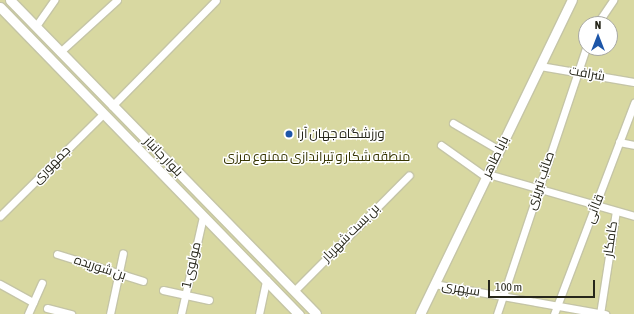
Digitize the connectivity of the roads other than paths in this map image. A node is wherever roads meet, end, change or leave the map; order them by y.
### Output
1 (10, 0) edge
2 (54, 0) edge
3 (117, 0) edge
4 (216, 0) edge
5 (572, 0) edge
6 (613, 0) edge
7 (0, 7) edge
8 (602, 16) edge
9 (36, 26) junction
10 (60, 52) junction
11 (583, 56) edge
12 (540, 66) junction
13 (578, 73) junction
14 (634, 82) edge
15 (634, 103) edge
16 (112, 106) junction
17 (104, 114) junction
18 (453, 123) dead end
19 (619, 142) junction
20 (441, 145) dead end
21 (634, 145) edge
22 (499, 150) junction
23 (409, 175) dead end
24 (487, 175) junction
25 (538, 188) junction
26 (596, 205) junction
27 (616, 211) junction
28 (0, 216) edge
29 (203, 216) junction
30 (634, 216) edge
31 (123, 253) dead end
32 (56, 254) dead end
33 (118, 275) junction
34 (266, 280) junction
35 (143, 281) dead end
36 (42, 283) dead end
37 (0, 284) edge
38 (434, 284) junction
39 (163, 290) dead end
40 (294, 291) junction
41 (186, 295) junction
42 (503, 296) junction
43 (209, 300) dead end
44 (33, 302) junction
45 (557, 306) junction
46 (47, 308) dead end
47 (28, 314) edge
48 (71, 314) edge
49 (110, 314) edge
50 (181, 314) edge
51 (259, 314) edge
52 (299, 314) edge
53 (316, 314) edge
54 (420, 314) edge
55 (497, 314) edge
56 (554, 314) edge
57 (602, 314) edge

1 - 9 main road, بلوار جانباز
2 - 9 street
3 - 10 street
4 - 16 street
5 - 12 main road, بابا طاهر
6 - 8 street
7 - 17 main road, بلوار جانباز
9 - 10 main road, بلوار جانباز
10 - 16 main road, بلوار جانباز
11 - 13 street, صائب تبریزی
12 - 13 street, شرافت
12 - 22 main road, بابا طاهر
13 - 14 street, شرافت
13 - 25 street, صائب تبریزی
15 - 19 street, قاآنی
16 - 17 main road
16 - 40 main road, بلوار جانباز
17 - 28 street, جمهوری
17 - 29 main road, بلوار جانباز
18 - 22 street
19 - 21 street
19 - 26 street, قاآنی
20 - 24 street
22 - 24 main road, بابا طاهر
23 - 40 street, بن بست شهریار
24 - 25 street
24 - 38 main road, بابا طاهر
25 - 26 street
25 - 42 street, صائب تبریزی
26 - 27 street
26 - 45 street, قاآنی
27 - 30 street
27 - 57 street, کامکار
29 - 34 main road, بلوار جانباز
29 - 41 street, مولوی 1
31 - 33 street
32 - 33 street, بن شوریده
33 - 35 street, بن شوریده
33 - 49 street
34 - 51 street
34 - 52 main road, بلوار جانباز
36 - 44 street
37 - 44 street
38 - 42 street, سپهری
38 - 54 main road, بابا طاهر
39 - 41 street
40 - 53 main road, بلوار جانباز
41 - 43 street
41 - 50 street, مولوی 1
42 - 45 street, سپهری
42 - 55 street, صائب تبریزی
44 - 47 street
45 - 56 street, قاآنی
45 - 57 street, سپهری
46 - 48 street

